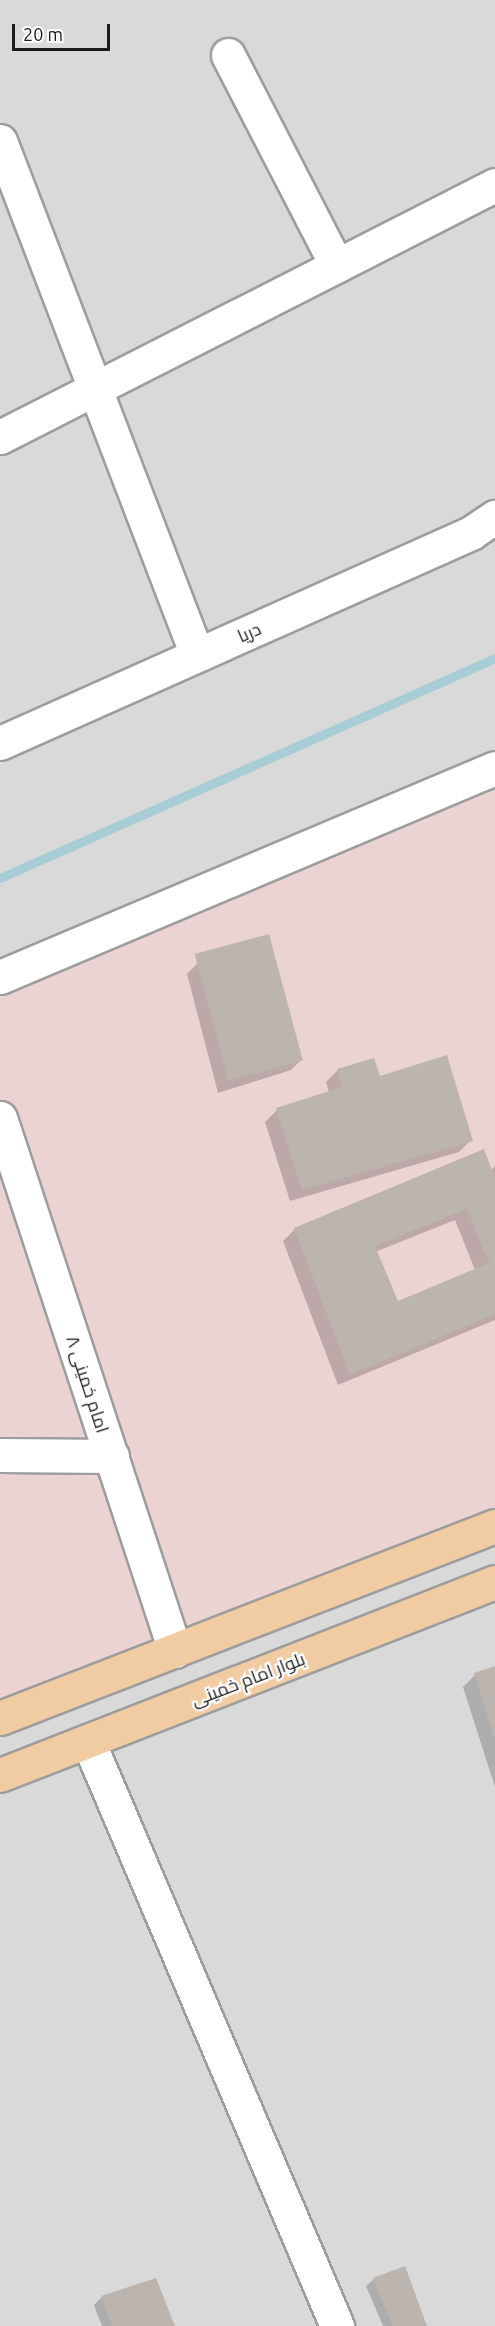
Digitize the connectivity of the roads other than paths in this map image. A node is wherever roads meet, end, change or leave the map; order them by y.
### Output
1 (228, 55) dead end
2 (0, 141) edge
3 (495, 186) edge
4 (337, 266) junction
5 (97, 388) junction
6 (0, 437) edge
7 (495, 517) edge
8 (197, 655) junction
9 (0, 743) edge
10 (495, 768) edge
11 (0, 977) edge
12 (0, 1118) edge
13 (0, 1455) edge
14 (112, 1456) junction
15 (495, 1526) edge
16 (495, 1582) edge
17 (175, 1651) junction
18 (194, 1699) junction
19 (0, 1718) edge
20 (88, 1741) junction
21 (0, 1775) edge
22 (337, 2326) edge

1 - 4 street
2 - 5 street
3 - 4 street
4 - 5 street
5 - 6 street
5 - 8 street
7 - 8 street, دریا
8 - 9 street, دریا
10 - 11 street
12 - 14 street, امام خمینی ۸
13 - 14 street
14 - 17 street, امام خمینی ۸
15 - 17 main road
16 - 18 main road, بلوار امام خمینی
17 - 18 main road
17 - 19 main road
18 - 20 main road, بلوار امام خمینی
20 - 21 main road, بلوار امام خمینی
20 - 22 street

